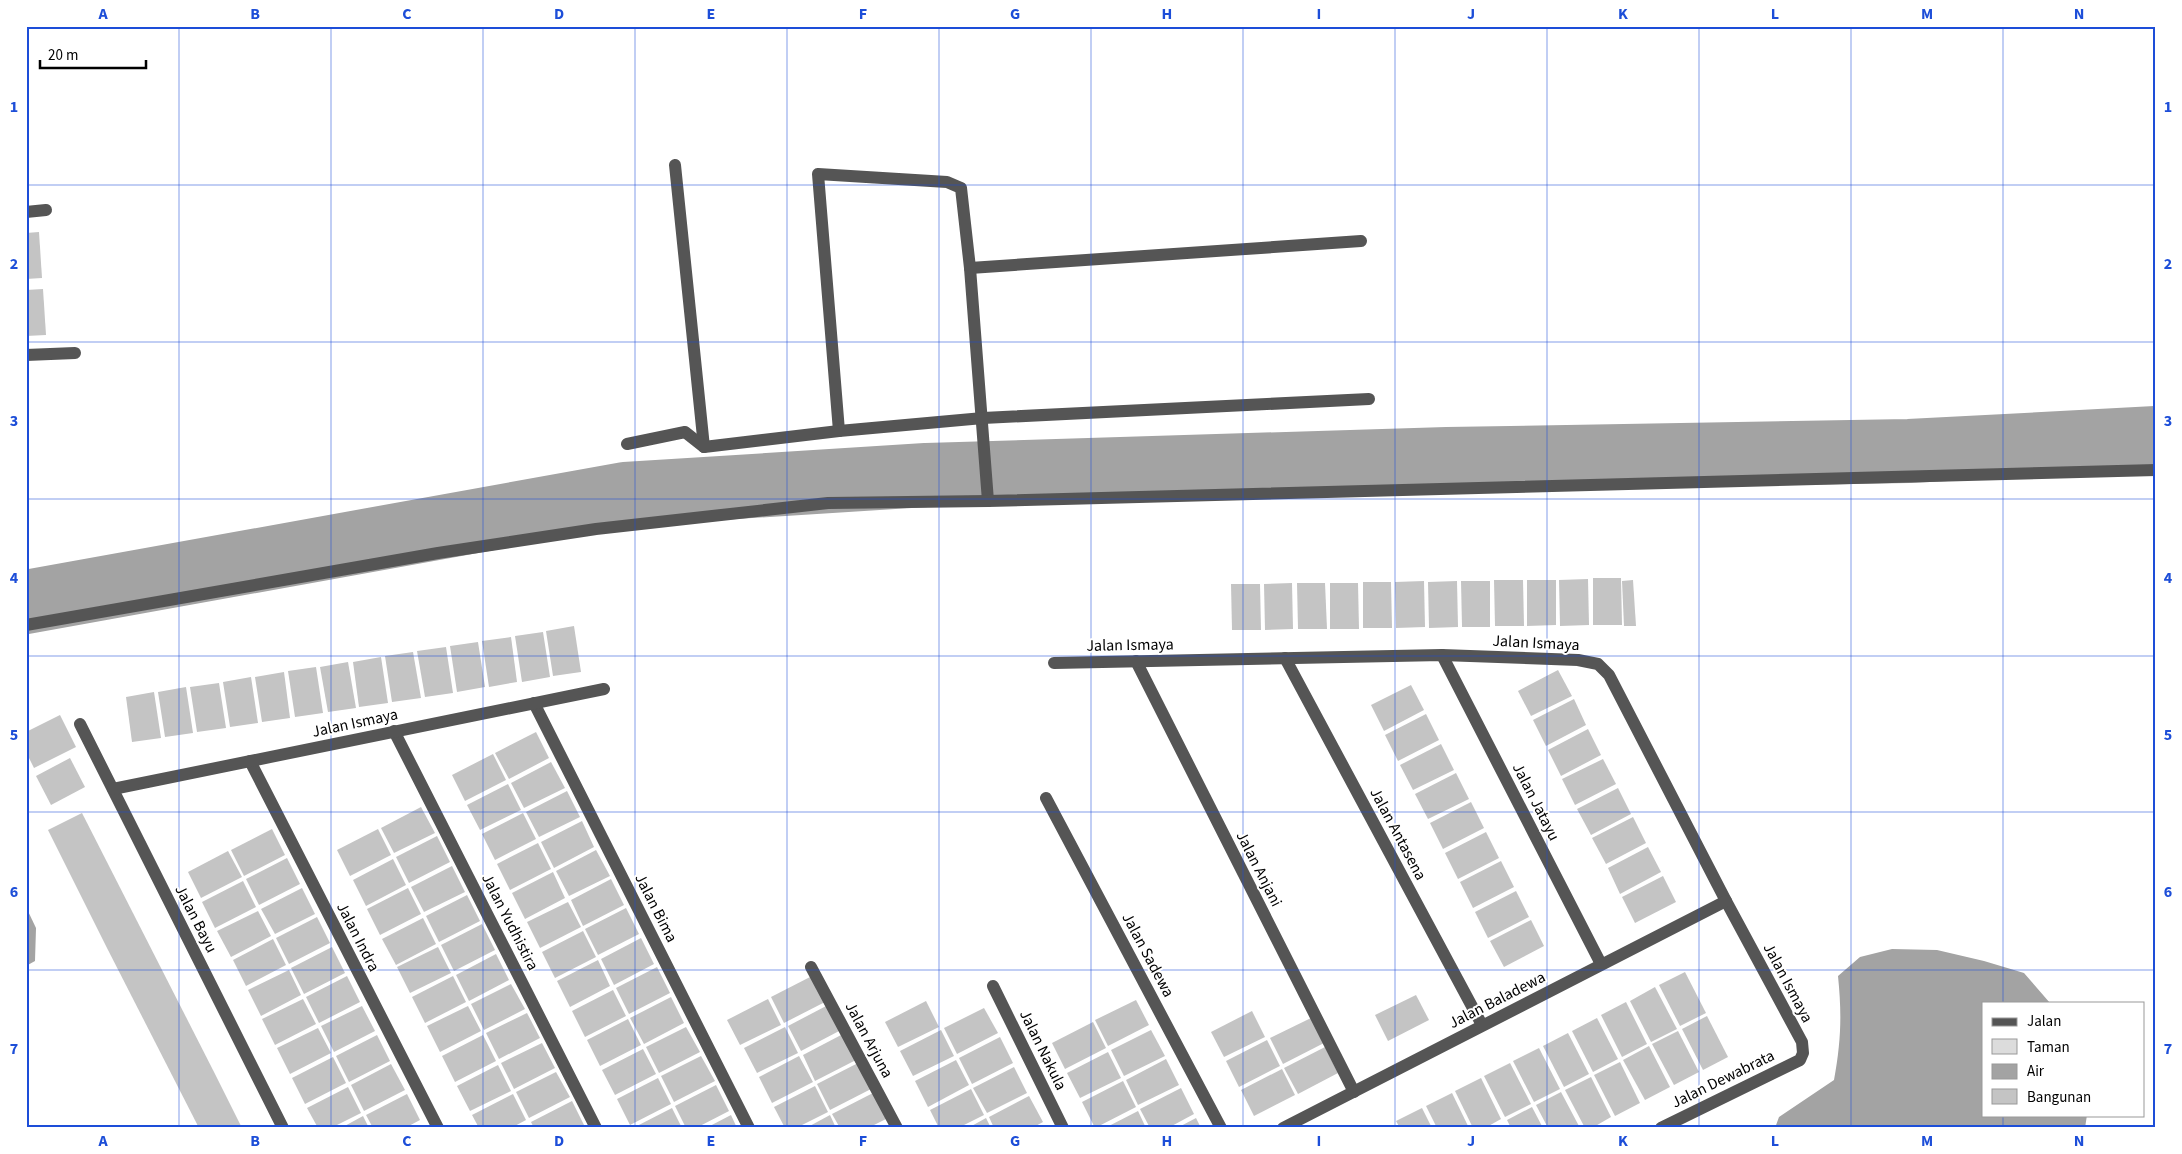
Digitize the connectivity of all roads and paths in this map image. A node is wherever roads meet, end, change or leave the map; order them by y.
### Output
1 (675, 165) dead end
2 (46, 210) dead end
3 (26, 212) edge
4 (1360, 241) dead end
5 (970, 268) junction
6 (75, 352) dead end
7 (26, 356) edge
8 (1369, 399) dead end
9 (983, 418) junction
10 (839, 431) junction
11 (628, 444) dead end
12 (704, 447) junction
13 (2156, 470) edge
14 (988, 501) junction
15 (26, 625) edge
16 (1442, 655) junction
17 (1285, 658) junction
18 (1136, 661) junction
19 (1054, 663) dead end
20 (604, 688) dead end
21 (534, 703) junction
22 (80, 724) dead end
23 (394, 731) junction
24 (250, 761) junction
25 (113, 789) junction
26 (1046, 798) dead end
27 (1726, 901) junction
28 (1601, 964) junction
29 (811, 967) dead end
30 (993, 986) dead end
31 (1482, 1025) junction
32 (1800, 1060) joint
33 (1354, 1092) junction
34 (282, 1128) edge
35 (438, 1128) edge
36 (596, 1128) edge
37 (749, 1128) edge
38 (898, 1128) edge
39 (1063, 1128) edge
40 (1221, 1128) edge
41 (1283, 1128) edge
42 (1661, 1128) edge

1 - 12 street
2 - 3 street
4 - 5 street
5 - 9 street
5 - 10 street
6 - 7 street
8 - 9 street
9 - 10 street
9 - 14 street
10 - 12 street
11 - 12 street
13 - 14 street
14 - 15 street
16 - 17 street, Jalan Ismaya
16 - 27 street, Jalan Ismaya
16 - 28 street, Jalan Jatayu
17 - 18 street, Jalan Ismaya
17 - 31 street, Jalan Antasena
18 - 19 street, Jalan Ismaya
18 - 33 street, Jalan Anjani
20 - 21 street, Jalan Ismaya
21 - 23 street, Jalan Ismaya
21 - 37 street, Jalan Bima
22 - 25 street, Jalan Bayu
23 - 24 street, Jalan Ismaya
23 - 36 street, Jalan Yudhistira
24 - 25 street, Jalan Ismaya
24 - 35 street, Jalan Indra
25 - 34 street, Jalan Bayu
26 - 40 street, Jalan Sadewa
27 - 28 street, Jalan Baladewa
27 - 32 street, Jalan Ismaya
28 - 31 street, Jalan Baladewa
29 - 38 street, Jalan Arjuna
30 - 39 street, Jalan Nakula
31 - 33 street, Jalan Baladewa
32 - 42 street, Jalan Dewabrata
33 - 41 street, Jalan Baladewa

